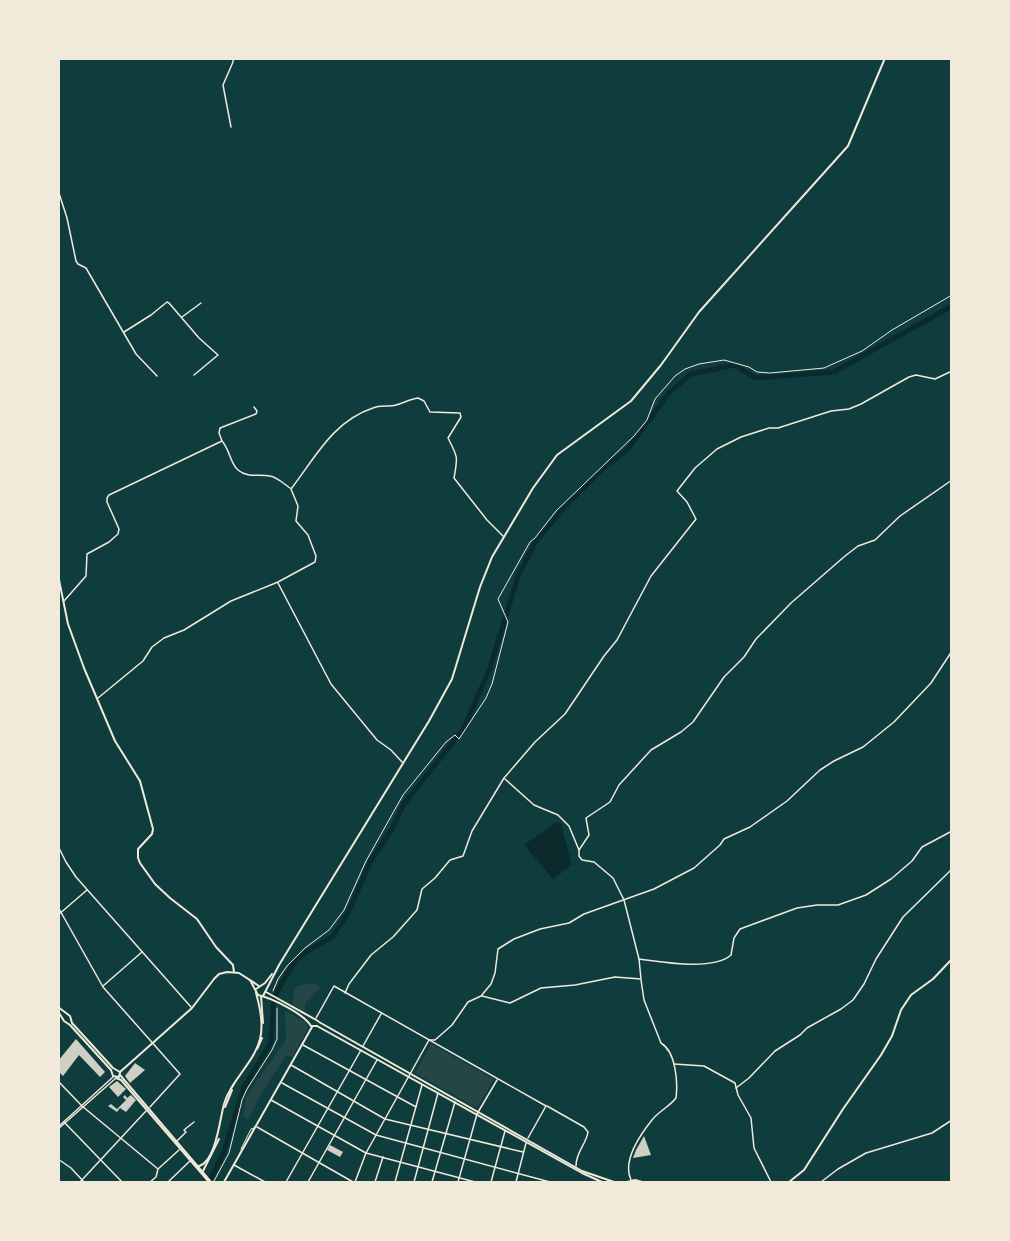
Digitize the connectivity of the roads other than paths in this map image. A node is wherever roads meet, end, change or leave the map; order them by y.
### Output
1 (233, 58) edge
2 (885, 58) edge
3 (231, 127) dead end
4 (58, 190) edge
5 (201, 303) dead end
6 (181, 317) junction
7 (123, 333) junction
8 (951, 371) edge
9 (194, 375) dead end
10 (157, 376) dead end
11 (254, 407) dead end
12 (222, 441) junction
13 (951, 480) edge
14 (291, 489) junction
15 (505, 537) junction
16 (58, 575) edge
17 (278, 582) junction
18 (64, 601) junction
19 (951, 651) edge
20 (97, 699) junction
21 (403, 763) junction
22 (504, 778) junction
23 (951, 831) edge
24 (58, 846) edge
25 (579, 850) junction
26 (951, 869) edge
27 (87, 889) junction
28 (624, 900) junction
29 (58, 907) edge
30 (62, 912) junction
31 (58, 915) edge
32 (142, 952) junction
33 (951, 958) edge
34 (639, 959) junction
35 (279, 965) junction
36 (234, 972) junction
37 (248, 978) junction
38 (641, 979) junction
39 (261, 986) junction
40 (103, 987) junction
41 (256, 991) junction
42 (266, 991) junction
43 (345, 993) junction
44 (262, 996) junction
45 (481, 996) junction
46 (192, 1008) junction
47 (58, 1009) edge
48 (381, 1013) junction
49 (67, 1015) junction
50 (63, 1017) junction
51 (314, 1018) junction
52 (71, 1020) junction
53 (309, 1021) junction
54 (319, 1022) junction
55 (66, 1023) junction
56 (317, 1026) junction
57 (312, 1027) junction
58 (429, 1040) junction
59 (152, 1043) junction
60 (303, 1044) junction
61 (362, 1048) junction
62 (378, 1058) junction
63 (291, 1065) junction
64 (673, 1065) junction
65 (117, 1069) junction
66 (349, 1070) junction
67 (120, 1073) junction
68 (409, 1075) junction
69 (114, 1076) junction
70 (497, 1078) junction
71 (366, 1079) junction
72 (58, 1081) edge
73 (281, 1082) junction
74 (422, 1084) junction
75 (736, 1088) junction
76 (337, 1092) junction
77 (438, 1092) junction
78 (397, 1097) junction
79 (271, 1100) junction
80 (354, 1101) junction
81 (455, 1102) junction
82 (82, 1106) junction
83 (546, 1106) junction
84 (416, 1107) junction
85 (328, 1108) junction
86 (148, 1109) junction
87 (478, 1114) junction
88 (345, 1118) junction
89 (385, 1119) junction
90 (951, 1120) edge
91 (65, 1122) junction
92 (194, 1122) dead end
93 (411, 1125) junction
94 (318, 1126) junction
95 (256, 1127) junction
96 (58, 1128) edge
97 (428, 1129) junction
98 (506, 1129) junction
99 (446, 1133) junction
100 (376, 1135) junction
101 (335, 1136) junction
102 (121, 1138) junction
103 (471, 1139) junction
104 (527, 1141) junction
105 (176, 1142) junction
106 (406, 1143) junction
107 (501, 1146) junction
108 (182, 1148) junction
109 (423, 1148) junction
110 (524, 1152) junction
111 (366, 1153) junction
112 (441, 1153) junction
113 (302, 1154) junction
114 (383, 1157) junction
115 (465, 1159) junction
116 (58, 1160) edge
117 (101, 1160) junction
118 (192, 1160) junction
119 (400, 1162) junction
120 (320, 1163) junction
121 (234, 1165) junction
122 (199, 1166) junction
123 (418, 1167) junction
124 (495, 1168) junction
125 (576, 1168) junction
126 (158, 1169) junction
127 (202, 1171) junction
128 (435, 1172) junction
129 (519, 1174) junction
130 (459, 1178) junction
131 (631, 1180) junction
132 (82, 1182) edge
133 (122, 1182) edge
134 (150, 1182) edge
135 (168, 1182) edge
136 (211, 1182) edge
137 (224, 1182) edge
138 (263, 1182) edge
139 (286, 1182) edge
140 (309, 1182) edge
141 (354, 1182) edge
142 (375, 1182) edge
143 (394, 1182) edge
144 (414, 1182) edge
145 (432, 1182) edge
146 (458, 1182) edge
147 (475, 1182) edge
148 (491, 1182) edge
149 (516, 1182) edge
150 (550, 1182) edge
151 (602, 1182) edge
152 (614, 1182) edge
153 (627, 1182) edge
154 (642, 1182) edge
155 (771, 1182) edge
156 (790, 1182) edge
157 (821, 1182) edge

1 - 3 street
2 - 15 main road
4 - 7 street
5 - 6 street
6 - 7 street
6 - 9 street
7 - 10 street
8 - 22 street
11 - 12 street
12 - 14 street
12 - 18 street
13 - 25 street
14 - 15 street
14 - 17 street
15 - 21 main road
16 - 18 main road
17 - 20 street
17 - 21 street
18 - 20 main road
19 - 28 street
20 - 36 main road
21 - 35 main road
22 - 25 street
22 - 43 street
23 - 34 street
24 - 27 street
25 - 28 street
26 - 75 street
27 - 30 street
27 - 32 street
28 - 34 street
28 - 45 street
29 - 30 street
30 - 31 street
30 - 40 street
32 - 40 street
32 - 46 street
33 - 156 main road
34 - 38 street
35 - 39 main road
35 - 42 main road
36 - 37 main road
36 - 46 main road
37 - 39 main road
37 - 41 main road
38 - 45 street
38 - 64 street
39 - 41 main road
39 - 42 main road
40 - 59 street
41 - 44 main road
41 - 122 main road
42 - 44 main road
42 - 51 main road
43 - 48 street
43 - 51 street
44 - 53 main road
44 - 127 main road
45 - 58 street
46 - 59 main road
47 - 49 main road
47 - 50 main road
48 - 58 street
48 - 61 street
49 - 50 main road
49 - 52 main road
50 - 55 main road
51 - 53 main road
51 - 54 main road
52 - 55 main road
52 - 65 main road
53 - 57 main road
54 - 56 main road
54 - 61 main road
55 - 69 main road
56 - 57 main road
56 - 61 main road
57 - 60 main road
58 - 68 street
58 - 70 street
59 - 67 main road
59 - 86 street
60 - 63 main road
60 - 66 street
61 - 62 main road
61 - 66 street
62 - 68 main road
62 - 71 street
63 - 73 main road
63 - 76 street
64 - 75 street
64 - 131 street
65 - 67 main road
65 - 69 main road
66 - 71 street
66 - 76 street
67 - 69 main road
67 - 86 main road
68 - 74 main road
68 - 78 street
68 - 87 main road
69 - 82 street
69 - 86 main road
70 - 83 street
70 - 87 street
71 - 78 street
71 - 80 street
72 - 82 street
73 - 79 main road
73 - 85 street
74 - 77 main road
74 - 84 street
75 - 155 street
76 - 80 street
76 - 85 street
77 - 81 main road
77 - 97 street
78 - 84 street
78 - 89 street
79 - 94 street
79 - 95 main road
80 - 88 street
80 - 89 street
81 - 87 main road
81 - 99 street
82 - 91 street
82 - 102 street
83 - 104 street
83 - 125 street
84 - 93 street
85 - 88 street
85 - 94 street
86 - 102 street
86 - 105 main road
87 - 98 main road
87 - 103 street
88 - 100 street
88 - 101 street
89 - 93 street
89 - 100 street
90 - 157 street
91 - 96 street
91 - 117 street
92 - 105 street
93 - 97 street
93 - 106 street
94 - 101 street
94 - 113 street
95 - 113 street
95 - 121 main road
97 - 99 street
97 - 109 street
98 - 104 main road
98 - 107 street
99 - 103 street
99 - 112 street
100 - 106 street
100 - 111 street
101 - 111 street
101 - 120 street
102 - 117 street
102 - 126 street
103 - 107 street
103 - 115 street
104 - 110 street
104 - 125 main road
104 - 151 main road
105 - 108 main road
106 - 109 street
106 - 119 street
107 - 110 street
107 - 124 street
108 - 118 main road
108 - 126 street
109 - 112 street
109 - 123 street
110 - 129 street
111 - 114 street
111 - 141 street
112 - 115 street
112 - 128 street
113 - 120 street
113 - 139 street
114 - 119 street
114 - 142 street
115 - 124 street
115 - 130 street
116 - 132 street
117 - 132 street
117 - 133 street
118 - 122 main road
118 - 127 main road
118 - 135 street
119 - 123 street
119 - 143 street
120 - 140 street
120 - 141 street
121 - 137 main road
121 - 138 street
122 - 127 main road
123 - 128 street
123 - 144 street
124 - 129 street
124 - 148 street
125 - 152 main road
126 - 134 street
127 - 136 main road
128 - 130 street
128 - 145 street
129 - 149 street
129 - 150 street
130 - 146 street
130 - 147 street
131 - 153 main road
131 - 154 main road

